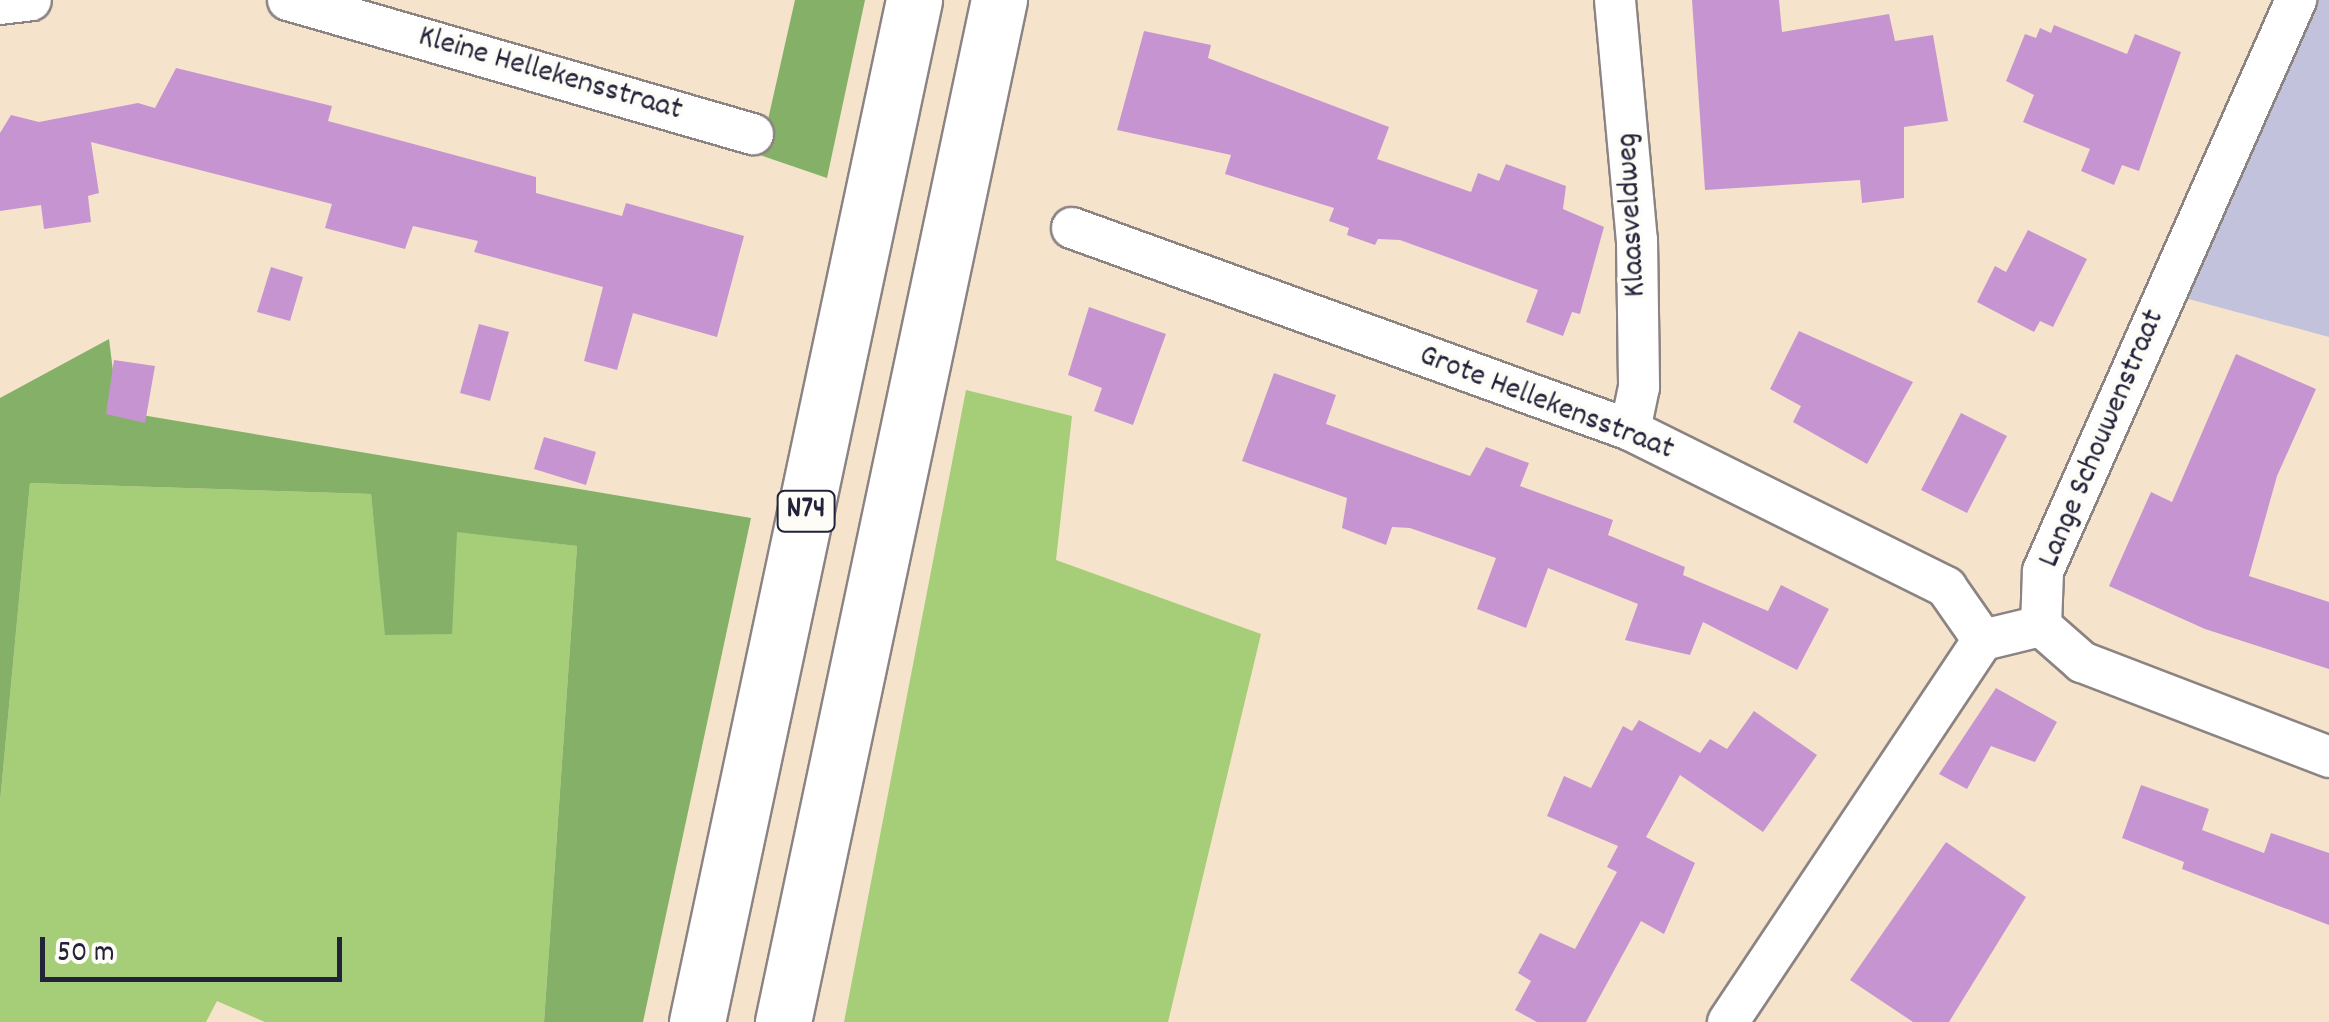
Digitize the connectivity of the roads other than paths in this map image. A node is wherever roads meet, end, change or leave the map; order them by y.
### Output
1 (31, 0) edge
2 (288, 0) edge
3 (914, 0) edge
4 (1000, 0) edge
5 (1615, 0) edge
6 (2296, 0) edge
7 (0, 4) edge
8 (754, 134) dead end
9 (1072, 228) dead end
10 (1630, 430) junction
11 (2041, 626) junction
12 (1984, 640) junction
13 (2329, 757) edge
14 (697, 1022) edge
15 (783, 1022) edge
16 (1728, 1022) edge

1 - 7 street
2 - 8 street, Kleine Hellekensstraat
3 - 14 highway, N74
4 - 15 highway
5 - 10 street, Klaasveldweg
6 - 11 street, Lange Schouwenstraat
9 - 10 street, Grote Hellekensstraat
10 - 12 street, Grote Hellekensstraat
11 - 12 street
11 - 13 street
12 - 16 street

